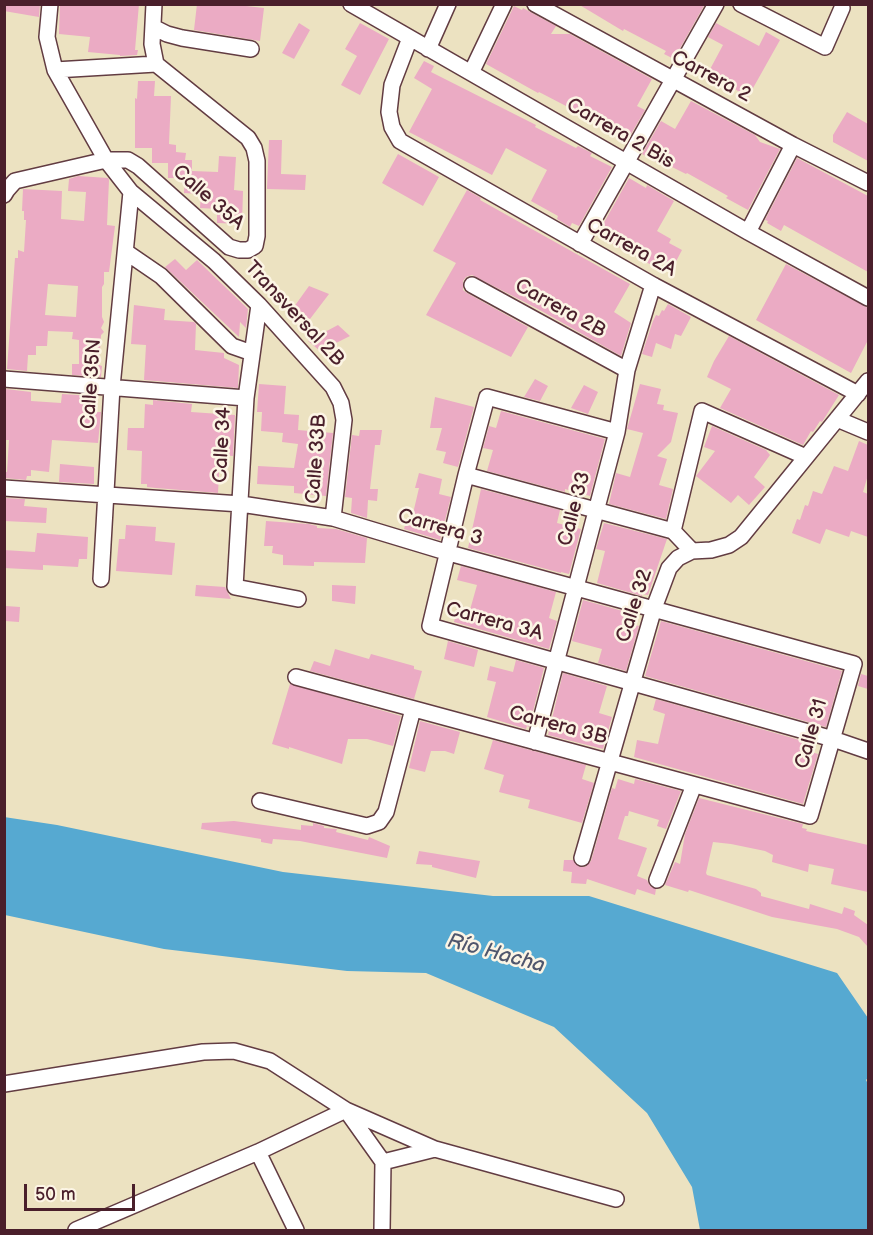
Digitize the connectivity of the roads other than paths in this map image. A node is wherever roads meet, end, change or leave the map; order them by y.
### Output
1 (50, 4) edge
2 (154, 4) edge
3 (351, 4) edge
4 (448, 4) edge
5 (504, 4) edge
6 (535, 4) edge
7 (716, 4) edge
8 (741, 4) edge
9 (842, 8) dead end
10 (153, 27) junction
11 (410, 38) junction
12 (251, 49) dead end
13 (428, 49) junction
14 (156, 64) junction
15 (55, 70) junction
16 (471, 73) junction
17 (673, 81) junction
18 (793, 146) junction
19 (106, 160) junction
20 (627, 162) junction
21 (868, 183) edge
22 (130, 192) junction
23 (4, 195) edge
24 (748, 232) junction
25 (580, 244) junction
26 (126, 252) junction
27 (472, 285) dead end
28 (653, 285) junction
29 (868, 298) edge
30 (259, 305) junction
31 (252, 352) junction
32 (627, 370) junction
33 (4, 379) edge
34 (868, 381) edge
35 (112, 387) junction
36 (858, 394) junction
37 (246, 398) junction
38 (341, 403) joint
39 (837, 419) junction
40 (617, 432) junction
41 (868, 432) edge
42 (806, 457) junction
43 (466, 475) junction
44 (4, 489) edge
45 (106, 495) junction
46 (241, 504) junction
47 (597, 510) junction
48 (333, 518) junction
49 (672, 531) junction
50 (692, 551) junction
51 (449, 553) junction
52 (101, 579) dead end
53 (576, 587) junction
54 (298, 599) dead end
55 (654, 608) junction
56 (555, 660) junction
57 (854, 664) joint
58 (296, 677) dead end
59 (634, 683) junction
60 (413, 709) junction
61 (832, 739) junction
62 (535, 742) junction
63 (868, 751) edge
64 (611, 762) junction
65 (694, 785) junction
66 (260, 801) dead end
67 (810, 816) joint
68 (582, 858) dead end
69 (657, 880) dead end
70 (4, 1084) edge
71 (346, 1110) junction
72 (435, 1149) junction
73 (258, 1152) junction
74 (383, 1162) junction
75 (616, 1199) dead end
76 (76, 1230) edge
77 (296, 1230) edge
78 (382, 1230) edge

1 - 15 street, Transversal 2B
2 - 10 street
3 - 11 street, Carrera 2 Bis
4 - 13 street
5 - 16 street
6 - 17 street, Carrera 2
7 - 17 street
8 - 9 street
10 - 12 street
10 - 14 street
11 - 13 street, Carrera 2 Bis
11 - 25 street, Carrera 2A
13 - 16 street, Carrera 2 Bis
14 - 15 street
14 - 19 street, Calle 35A
15 - 19 street, Transversal 2B
16 - 20 street, Carrera 2 Bis
17 - 18 street, Carrera 2
17 - 20 street
18 - 21 street, Carrera 2
18 - 24 street
19 - 22 street, Transversal 2B
19 - 23 street, Calle 35A
20 - 24 street, Carrera 2 Bis
20 - 25 street
22 - 26 street, Calle 35N
22 - 30 street, Transversal 2B
24 - 29 street, Carrera 2 Bis
25 - 28 street, Carrera 2A
26 - 31 street
26 - 35 street, Calle 35N
27 - 32 street, Carrera 2B
28 - 32 street, Calle 33
28 - 36 street, Carrera 2A
30 - 31 street, Calle 34
30 - 38 street, Transversal 2B
31 - 37 street, Calle 34
32 - 40 street, Calle 33
33 - 35 street
34 - 36 street, Calle 32
35 - 37 street
35 - 45 street, Calle 35N
36 - 39 street, Calle 32
37 - 46 street, Calle 34
38 - 48 street, Calle 33B
39 - 41 street
39 - 42 street, Calle 32
40 - 43 street, Carrera 3A
40 - 47 street, Calle 33
42 - 49 street
42 - 50 street, Calle 32
43 - 47 street
43 - 51 street, Carrera 3A
44 - 45 street, Carrera 3
45 - 46 street, Carrera 3
45 - 52 street, Calle 35N
46 - 48 street, Carrera 3
46 - 54 street, Calle 34
47 - 49 street
47 - 53 street, Calle 33
48 - 51 street, Carrera 3
49 - 50 street
50 - 55 street, Calle 32
51 - 53 street, Carrera 3
51 - 56 street, Carrera 3A
53 - 55 street, Carrera 3
53 - 56 street, Calle 33
55 - 57 street, Carrera 3
55 - 59 street, Calle 32
56 - 59 street, Carrera 3A
56 - 62 street, Calle 33
57 - 61 street, Calle 31
58 - 60 street, Carrera 3B
59 - 61 street, Carrera 3A
59 - 64 street, Calle 32
60 - 62 street, Carrera 3B
60 - 66 street
61 - 63 street, Carrera 3A
61 - 67 street, Calle 31
62 - 64 street, Carrera 3B
64 - 65 street, Carrera 3B
64 - 68 street, Calle 32
65 - 67 street, Carrera 3B
65 - 69 street
70 - 71 street
71 - 72 street
71 - 73 street
71 - 74 street
72 - 74 street
72 - 75 street
73 - 76 street
73 - 77 street
74 - 78 street

